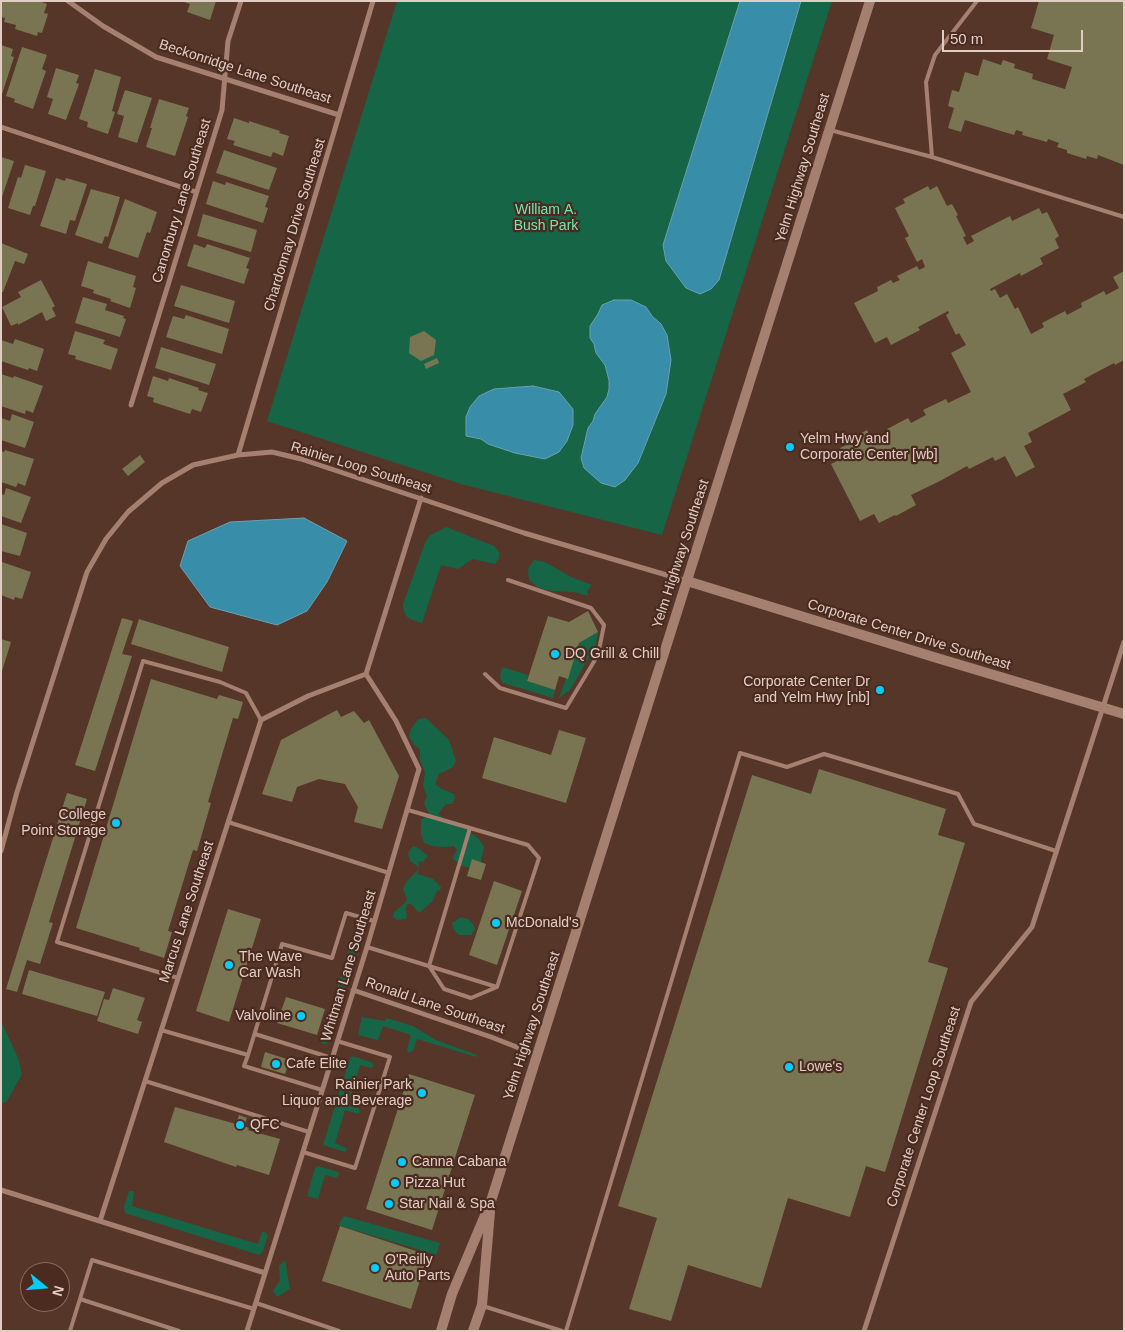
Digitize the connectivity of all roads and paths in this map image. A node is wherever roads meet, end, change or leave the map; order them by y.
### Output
1 (68, 1) edge
2 (241, 1) edge
3 (373, 1) edge
4 (870, 1) edge
5 (977, 1) edge
6 (226, 79) junction
7 (339, 115) junction
8 (1, 127) edge
9 (830, 130) junction
10 (932, 158) junction
11 (196, 192) junction
12 (1124, 217) edge
13 (131, 405) dead end
14 (238, 455) junction
15 (421, 498) junction
16 (508, 580) dead end
17 (687, 581) junction
18 (1124, 642) edge
19 (366, 674) junction
20 (485, 674) dead end
21 (1103, 707) junction
22 (1124, 714) edge
23 (261, 720) junction
24 (408, 810) junction
25 (228, 822) junction
26 (470, 828) junction
27 (1, 851) edge
28 (1056, 851) junction
29 (389, 873) junction
30 (374, 921) junction
31 (367, 947) junction
32 (429, 966) junction
33 (178, 978) junction
34 (497, 987) junction
35 (353, 990) junction
36 (161, 1030) junction
37 (255, 1034) junction
38 (337, 1041) junction
39 (248, 1055) junction
40 (537, 1055) junction
41 (332, 1058) junction
42 (145, 1081) junction
43 (322, 1090) junction
44 (309, 1132) junction
45 (303, 1152) junction
46 (1, 1190) edge
47 (491, 1201) junction
48 (100, 1221) junction
49 (266, 1273) junction
50 (80, 1299) junction
51 (256, 1303) junction
52 (482, 1305) junction
53 (254, 1309) junction
54 (70, 1331) edge
55 (179, 1331) edge
56 (247, 1331) edge
57 (339, 1331) edge
58 (441, 1331) edge
59 (473, 1331) edge
60 (562, 1331) edge
61 (566, 1331) edge
62 (864, 1331) edge

1 - 6 street, Beckonridge Lane Southeast
2 - 6 street, Canonbury Lane Southeast
3 - 7 street, Chardonnay Drive Southeast
4 - 9 main road, Yelm Highway Southeast
5 - 10 lane
6 - 7 street, Beckonridge Lane Southeast
6 - 11 street, Canonbury Lane Southeast
7 - 14 street, Chardonnay Drive Southeast
8 - 11 street
9 - 10 lane
9 - 17 main road, Yelm Highway Southeast
10 - 12 lane
11 - 13 street, Canonbury Lane Southeast
14 - 15 street, Rainier Loop Southeast
14 - 27 street, Rainier Loop Southeast
15 - 17 street, Rainier Loop Southeast
15 - 19 street
16 - 20 lane
17 - 21 main road, Corporate Center Drive Southeast
17 - 40 main road, Yelm Highway Southeast
18 - 21 street, Corporate Center Loop Southeast
19 - 23 street
19 - 24 street, Whitman Lane Southeast
21 - 22 main road, Corporate Center Drive Southeast
21 - 28 street, Corporate Center Loop Southeast
23 - 25 street, Marcus Lane Southeast
23 - 33 lane
24 - 26 lane
24 - 29 street, Whitman Lane Southeast
25 - 29 lane
25 - 33 street, Marcus Lane Southeast
26 - 32 lane
26 - 34 lane
28 - 61 lane
28 - 62 street, Corporate Center Loop Southeast
29 - 30 street, Whitman Lane Southeast
30 - 31 street, Whitman Lane Southeast
30 - 37 lane
31 - 32 lane
31 - 35 street, Whitman Lane Southeast
32 - 34 lane
32 - 34 lane
33 - 36 street, Marcus Lane Southeast
35 - 38 street, Whitman Lane Southeast
35 - 40 street, Ronald Lane Southeast
36 - 39 lane
36 - 42 street, Marcus Lane Southeast
37 - 39 lane
37 - 41 lane
38 - 41 street, Whitman Lane Southeast
38 - 45 lane
39 - 43 lane
40 - 47 main road, Yelm Highway Southeast
41 - 43 street, Whitman Lane Southeast
42 - 44 lane
42 - 48 street, Marcus Lane Southeast
43 - 44 street, Whitman Lane Southeast
44 - 45 street, Whitman Lane Southeast
45 - 49 street, Whitman Lane Southeast
46 - 48 street
47 - 52 main road, Yelm Highway Southeast
47 - 58 main road, Yelm Highway Southeast
48 - 49 street
49 - 51 street, Whitman Lane Southeast
50 - 53 lane
50 - 54 lane
50 - 55 lane
51 - 53 street, Whitman Lane Southeast
51 - 57 lane
52 - 59 main road, Yelm Highway Southeast
52 - 60 lane
53 - 56 street, Whitman Lane Southeast

